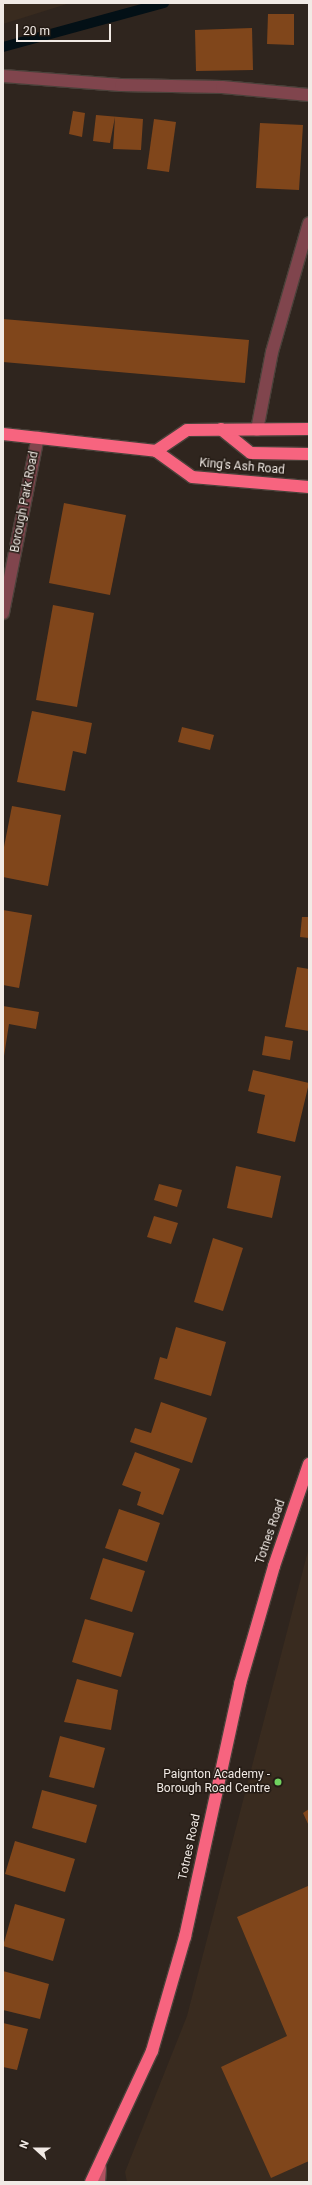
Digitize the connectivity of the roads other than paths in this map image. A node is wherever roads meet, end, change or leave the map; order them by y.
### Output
1 (3, 76) edge
2 (309, 96) edge
3 (309, 224) edge
4 (221, 429) junction
5 (309, 429) edge
6 (257, 430) junction
7 (3, 434) edge
8 (38, 437) junction
9 (156, 451) junction
10 (309, 454) edge
11 (309, 487) edge
12 (3, 613) edge
13 (309, 1464) edge
14 (100, 2168) junction
15 (91, 2182) edge
16 (99, 2182) edge

1 - 2 street
3 - 6 street
4 - 6 highway
4 - 9 highway
4 - 10 highway
5 - 6 highway
7 - 8 highway, King's Ash Road
8 - 9 highway, King's Ash Road
8 - 12 street, Borough Park Road
9 - 11 highway, King's Ash Road
13 - 14 highway, Totnes Road
14 - 15 highway, Totnes Road
14 - 16 main road

